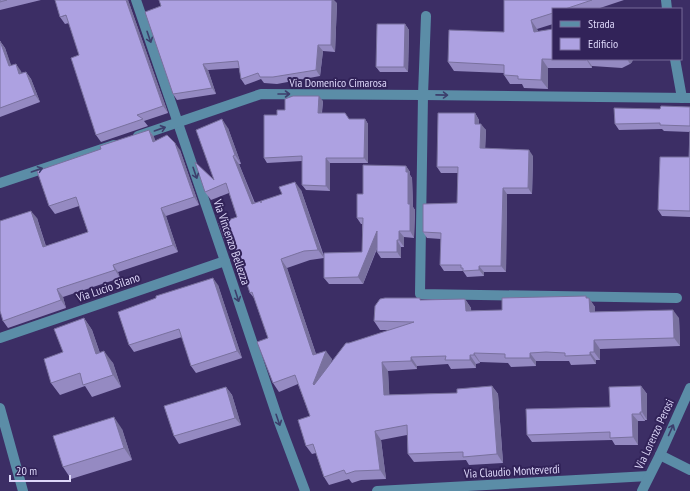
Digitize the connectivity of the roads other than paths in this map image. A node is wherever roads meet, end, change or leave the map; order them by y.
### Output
1 (136, 0) edge
2 (426, 16) dead end
3 (675, 60) edge
4 (424, 95) junction
5 (686, 98) edge
6 (178, 123) junction
7 (0, 183) edge
8 (225, 261) junction
9 (677, 298) dead end
10 (0, 338) edge
11 (690, 388) edge
12 (0, 408) edge
13 (660, 455) junction
14 (690, 470) edge
15 (649, 476) junction
16 (23, 491) edge
17 (305, 491) edge
18 (377, 491) edge
19 (642, 491) edge

1 -> 6 street, Via Vincenzo Bellezza
2 - 4 street
3 - 5 street
4 -> 5 street, Via Domenico Cimarosa
6 -> 4 street, Via Domenico Cimarosa
4 - 9 street
7 -> 6 street, Via Domenico Cimarosa
6 -> 8 street, Via Vincenzo Bellezza
8 - 10 street, Via Lucio Silano
8 -> 17 street, Via Vincenzo Bellezza
13 -> 11 street, Via Lorenzo Perosi
12 - 16 street
13 - 14 street
13 - 15 street, Via Lorenzo Perosi
15 - 18 street, Via Claudio Monteverdi
15 - 19 street, Via Lorenzo Perosi

